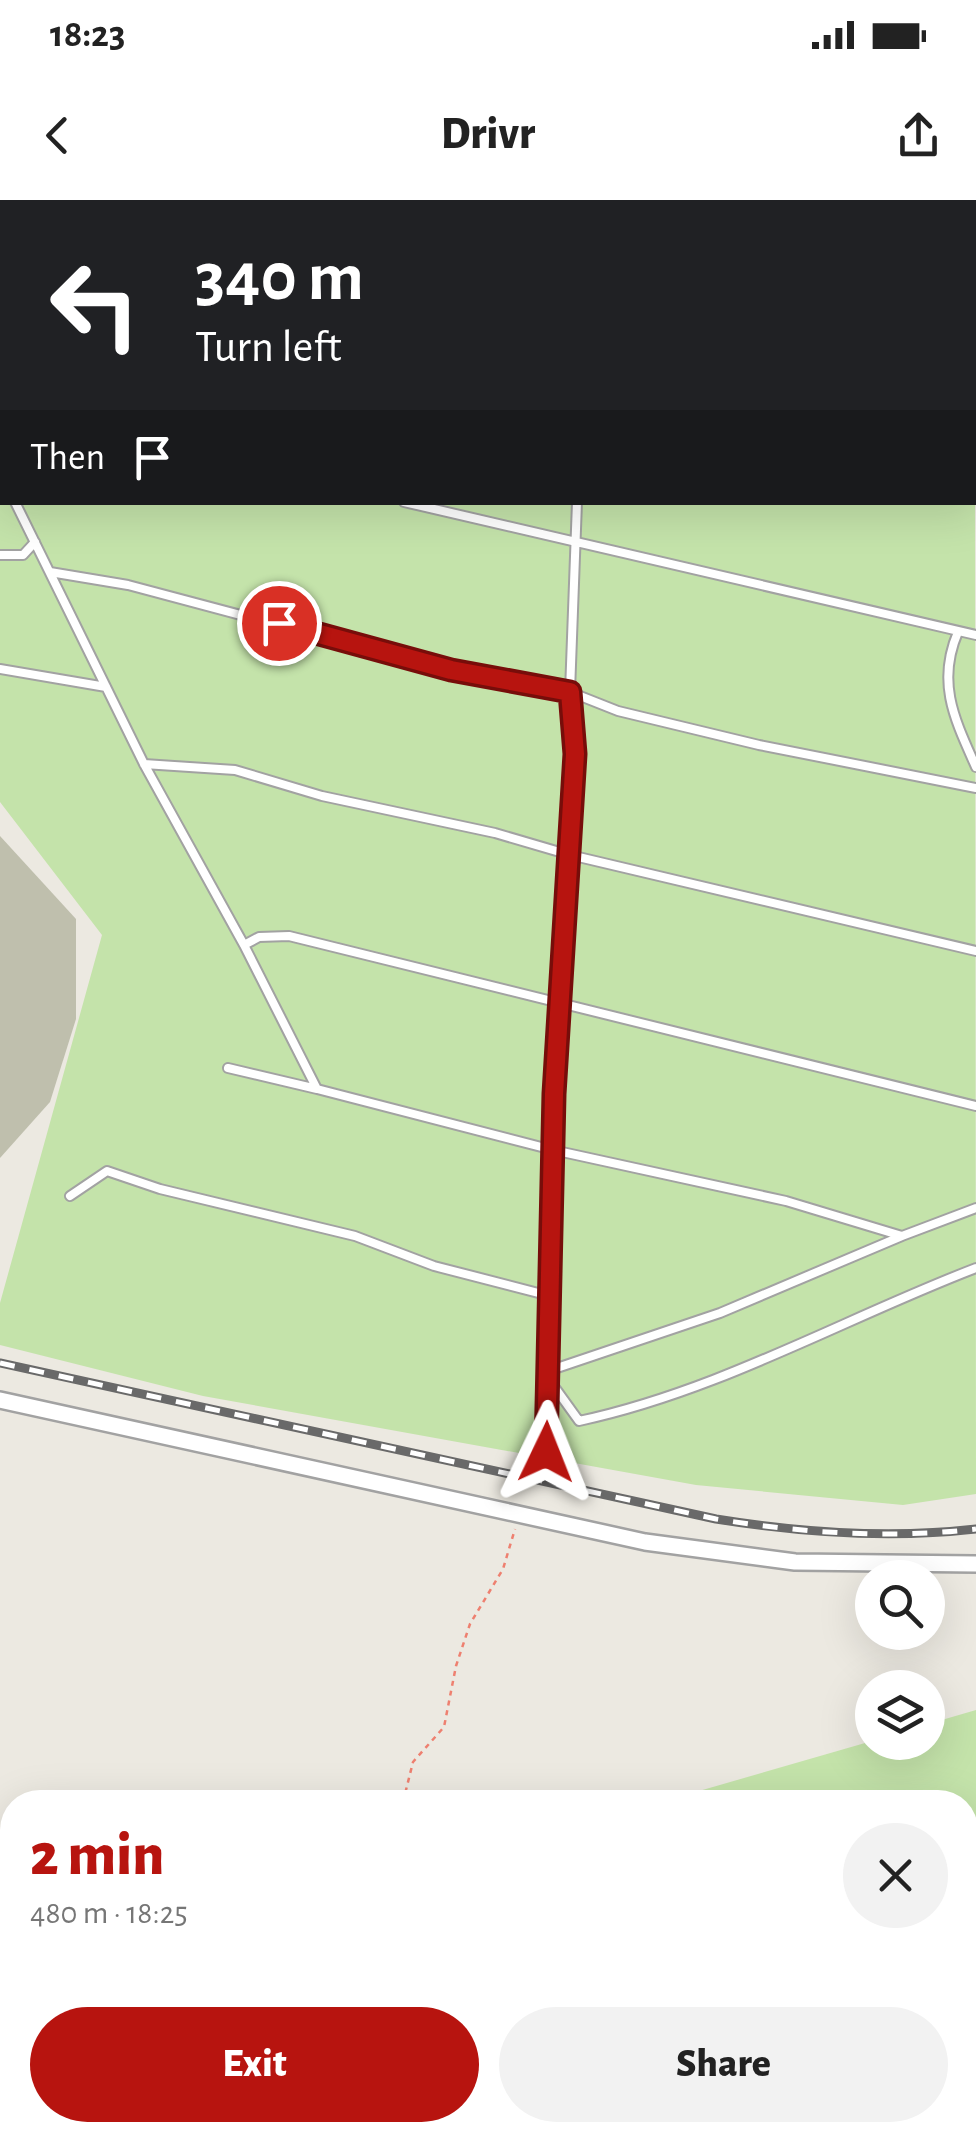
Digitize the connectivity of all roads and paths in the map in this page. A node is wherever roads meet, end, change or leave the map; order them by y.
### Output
1 (16, 505) edge
2 (417, 505) edge
3 (577, 505) edge
4 (35, 542) junction
5 (576, 543) junction
6 (0, 554) edge
7 (50, 572) junction
8 (958, 632) junction
9 (976, 635) edge
10 (0, 670) edge
11 (106, 687) junction
12 (570, 692) junction
13 (144, 764) junction
14 (976, 767) edge
15 (976, 788) edge
16 (570, 855) junction
17 (244, 945) junction
18 (976, 951) edge
19 (561, 1006) junction
20 (228, 1068) dead end
21 (317, 1089) junction
22 (976, 1106) edge
23 (553, 1150) junction
24 (70, 1196) dead end
25 (976, 1208) edge
26 (902, 1236) junction
27 (976, 1268) edge
28 (550, 1296) junction
29 (548, 1375) junction
30 (0, 1400) edge
31 (546, 1452) dead end
32 (525, 1516) junction
33 (976, 1564) edge
34 (406, 1790) edge

1 - 4 lane
2 - 5 lane
3 - 5 lane
4 - 6 lane
4 - 7 lane
5 - 8 lane
5 - 12 lane
7 - 11 lane
7 - 12 lane
8 - 9 lane
8 - 14 lane
10 - 11 lane
11 - 13 lane
12 - 15 lane
12 - 16 lane
13 - 16 lane
13 - 17 lane
16 - 18 lane
16 - 19 lane
17 - 19 lane
17 - 21 lane
19 - 22 lane
19 - 23 lane
20 - 21 lane
21 - 23 lane
23 - 26 lane
23 - 28 lane
24 - 28 lane
25 - 26 lane
26 - 29 lane
27 - 29 lane
28 - 29 lane
29 - 31 lane
30 - 32 street
32 - 33 street
32 - 34 path

